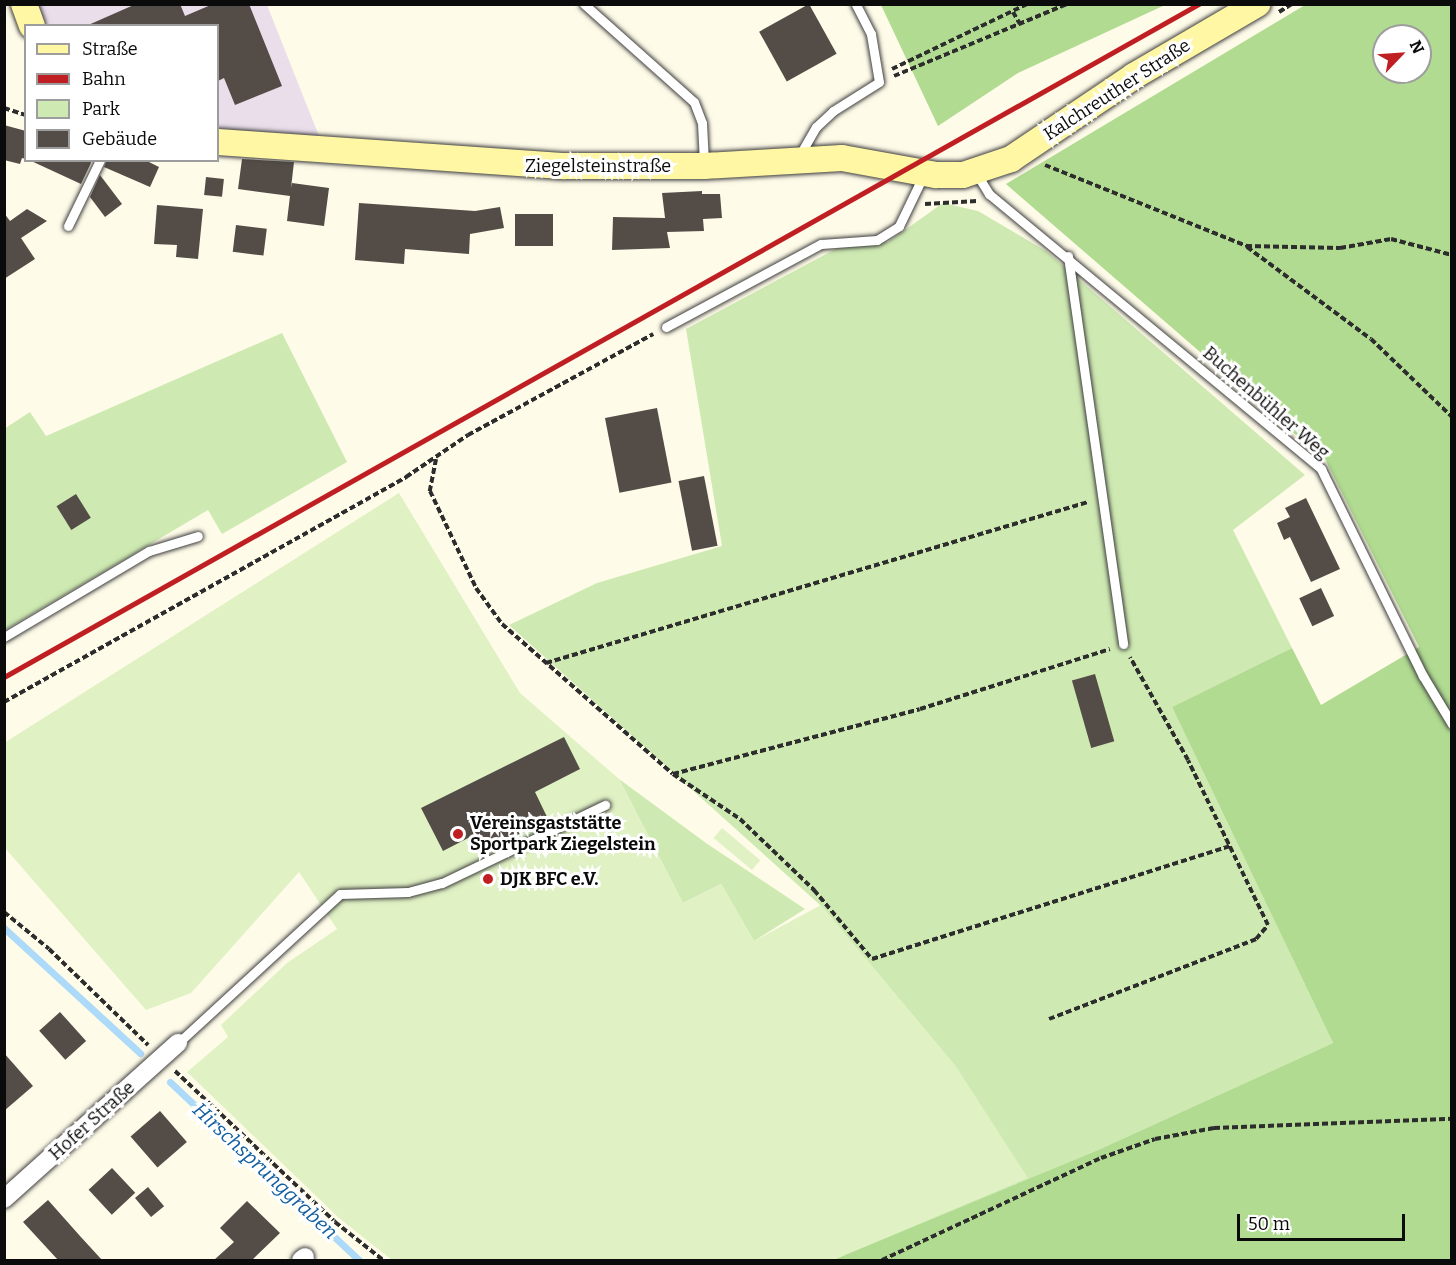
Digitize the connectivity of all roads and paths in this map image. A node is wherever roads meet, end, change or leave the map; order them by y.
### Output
1 (24, 4) edge
2 (584, 4) edge
3 (856, 4) edge
4 (1027, 4) edge
5 (1067, 4) edge
6 (1257, 4) edge
7 (1013, 12) junction
8 (31, 24) edge
9 (1020, 24) junction
10 (878, 79) junction
11 (4, 108) edge
12 (24, 114) edge
13 (219, 142) edge
14 (798, 159) junction
15 (1036, 161) dead end
16 (99, 162) edge
17 (704, 166) junction
18 (924, 173) junction
19 (983, 183) junction
20 (907, 207) junction
21 (68, 226) dead end
22 (1246, 246) junction
23 (1452, 255) edge
24 (1068, 256) junction
25 (666, 327) joint
26 (1452, 417) edge
27 (436, 459) junction
28 (1102, 498) junction
29 (198, 536) dead end
30 (4, 637) edge
31 (1123, 644) junction
32 (546, 663) junction
33 (4, 702) edge
34 (1452, 724) edge
35 (673, 774) junction
36 (605, 805) dead end
37 (1231, 846) junction
38 (4, 912) edge
39 (1049, 1019) dead end
40 (178, 1043) joint
41 (162, 1059) junction
42 (1452, 1119) edge
43 (4, 1199) edge
44 (383, 1260) edge
45 (882, 1260) edge

1 - 8 street
2 - 17 lane
3 - 10 lane
4 - 7 path
5 - 9 path
6 - 19 street, Kalchreuther Straße
7 - 9 path
7 - 10 path
9 - 10 path
10 - 14 lane
11 - 12 path
13 - 17 street, Ziegelsteinstraße
14 - 17 street, Ziegelsteinstraße
14 - 18 street, Ziegelsteinstraße
15 - 22 path
16 - 21 lane
18 - 19 street, Ziegelsteinstraße
18 - 20 lane
19 - 20 path
19 - 24 lane, Buchenbühler Weg
20 - 25 lane
22 - 23 path
22 - 26 path
24 - 28 lane
24 - 34 lane, Buchenbühler Weg
25 - 27 path
27 - 32 path
27 - 33 path
28 - 31 lane
28 - 32 path
29 - 30 lane
31 - 35 path
31 - 37 path
32 - 35 path
35 - 37 path
36 - 40 lane
37 - 39 path
38 - 41 path
40 - 41 street, Hofer Straße
41 - 43 street, Hofer Straße
41 - 44 path
42 - 45 path

